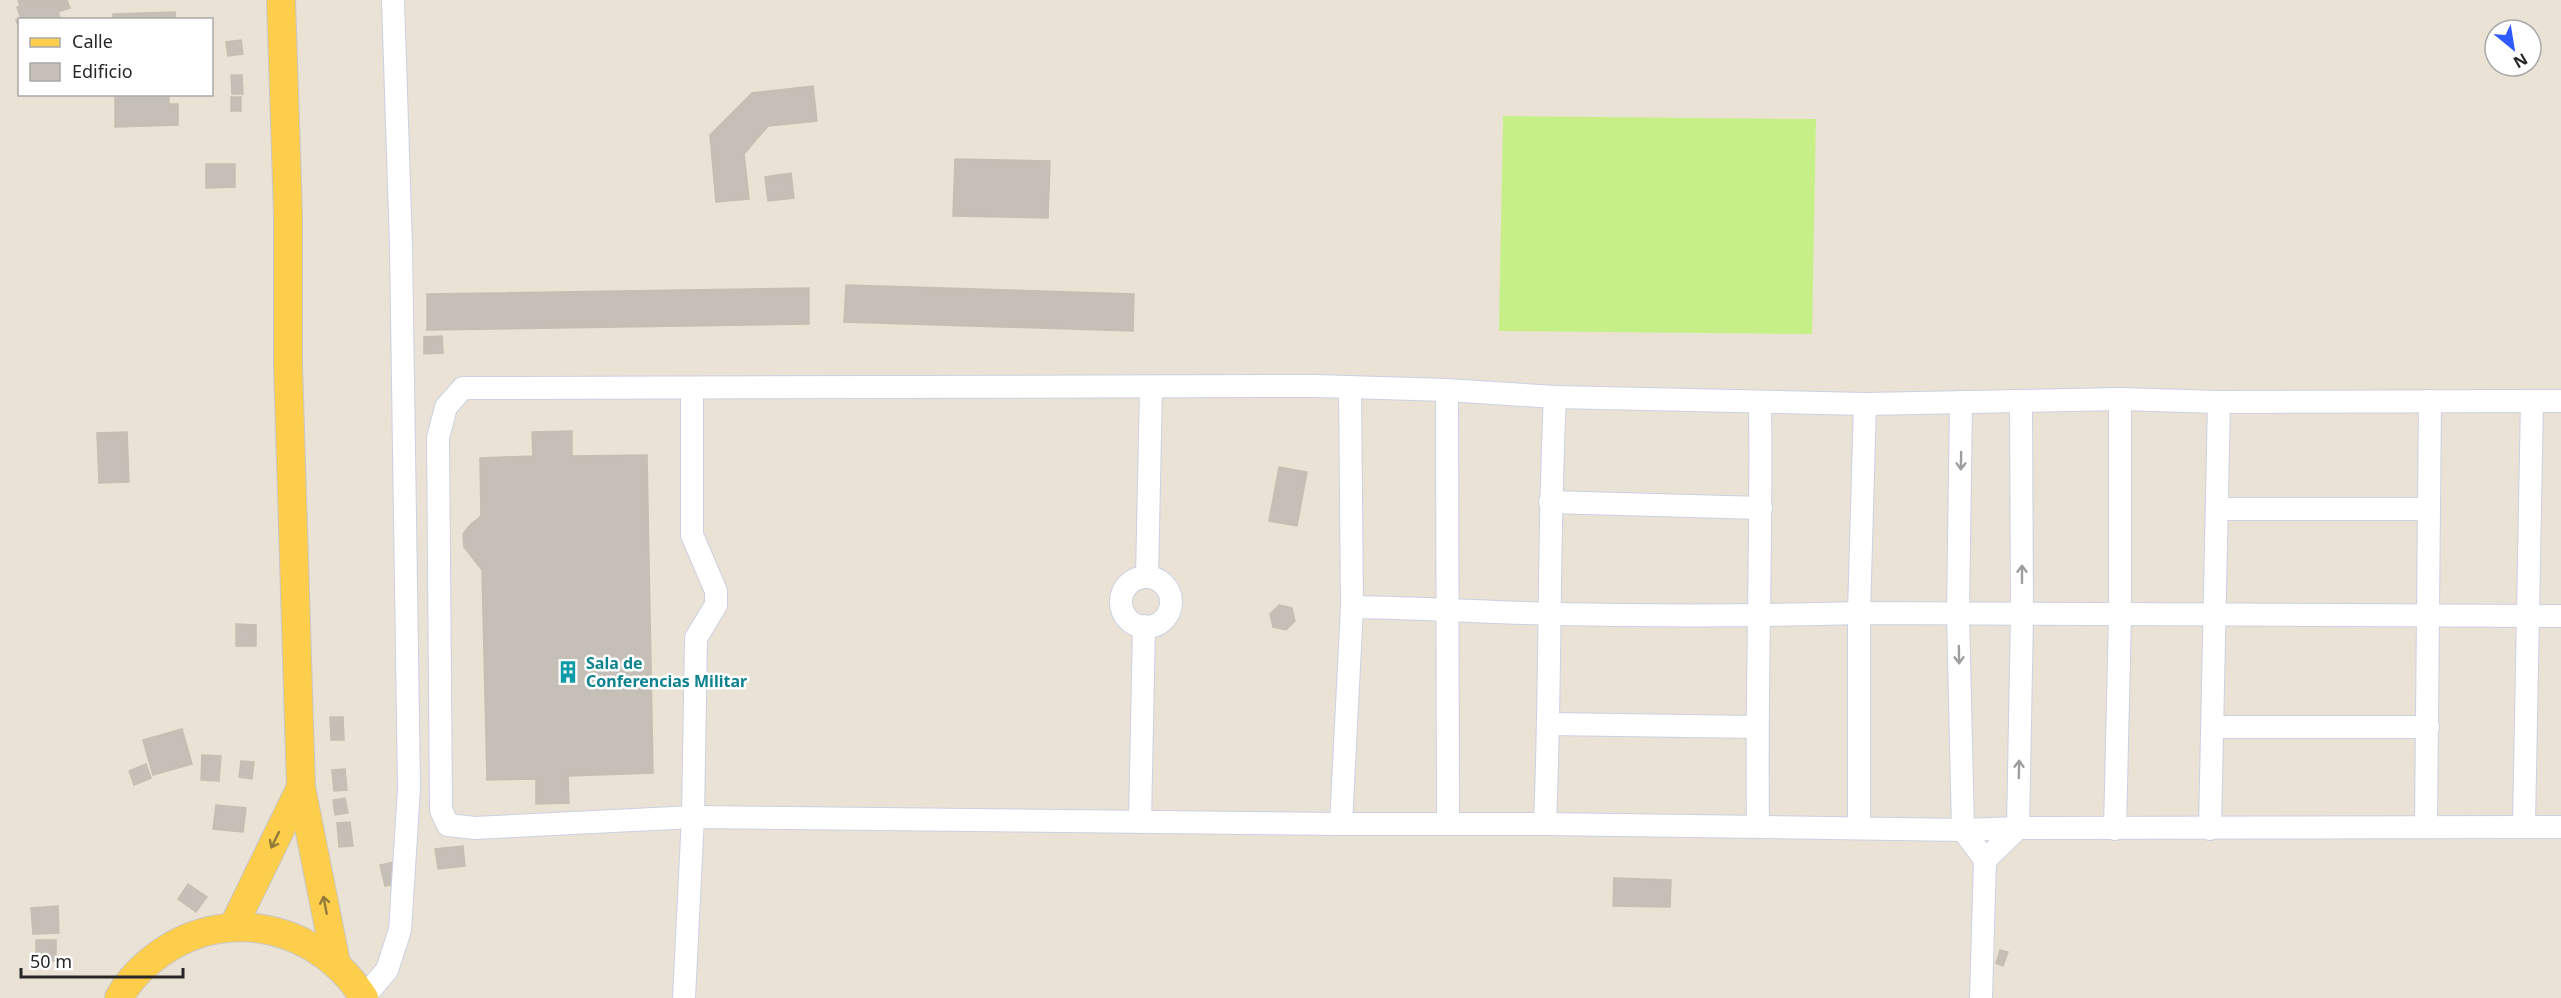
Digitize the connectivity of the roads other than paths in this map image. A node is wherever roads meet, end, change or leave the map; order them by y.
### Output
1 (281, 0) edge
2 (393, 0) edge
3 (1151, 387) junction
4 (1350, 387) junction
5 (692, 388) junction
6 (1448, 390) junction
7 (1555, 397) junction
8 (2120, 399) junction
9 (2430, 401) junction
10 (2532, 401) junction
11 (2561, 401) edge
12 (1760, 402) junction
13 (1961, 402) junction
14 (2219, 402) junction
15 (2021, 403) junction
16 (1865, 404) junction
17 (1550, 502) junction
18 (1761, 508) junction
19 (2217, 509) junction
20 (2428, 509) junction
21 (1147, 577) junction
22 (1352, 607) junction
23 (1448, 608) junction
24 (1859, 613) junction
25 (1551, 614) junction
26 (1958, 614) junction
27 (2022, 615) junction
28 (2120, 615) junction
29 (2216, 615) junction
30 (1759, 616) junction
31 (2428, 616) junction
32 (2528, 616) junction
33 (2561, 616) edge
34 (1144, 627) junction
35 (1549, 724) junction
36 (1756, 727) junction
37 (2213, 727) junction
38 (2428, 727) junction
39 (301, 787) junction
40 (693, 817) junction
41 (1140, 822) junction
42 (1341, 824) junction
43 (1448, 824) junction
44 (1545, 824) junction
45 (2524, 825) junction
46 (1758, 826) junction
47 (2426, 826) junction
48 (2561, 826) edge
49 (1859, 828) junction
50 (2018, 828) junction
51 (2115, 828) junction
52 (2210, 829) junction
53 (1963, 830) junction
54 (1985, 860) junction
55 (233, 927) junction
56 (336, 963) junction
57 (119, 998) edge
58 (364, 998) edge
59 (684, 998) edge
60 (1981, 998) edge

1 - 39 main road
2 - 58 street
3 - 4 street
3 - 5 street
3 - 21 street
4 - 6 street
4 - 22 street
5 - 40 street
5 - 40 street
6 - 7 street
6 - 23 street
7 - 12 street
7 - 17 street
8 - 14 street
8 - 15 street
8 - 28 street
9 - 10 street
9 - 14 street
9 - 20 street
10 - 11 street
10 - 32 street
12 - 16 street
12 - 18 street
13 - 15 street
13 - 16 street
13 -> 26 street
14 - 19 street
27 -> 15 street
16 - 24 street
17 - 18 street
17 - 25 street
18 - 30 street
19 - 20 street
19 - 29 street
20 - 31 street
21 - 34 street
21 - 34 street
22 - 23 street
22 - 42 street
23 - 25 street
23 - 43 street
24 - 26 street
24 - 30 street
24 - 49 street
25 - 30 street
25 - 35 street
26 - 27 street
26 -> 53 street
27 - 28 street
50 -> 27 street
28 - 29 street
28 - 51 street
29 - 31 street
29 - 37 street
30 - 36 street
31 - 32 street
31 - 38 street
32 - 33 street
32 - 45 street
34 - 41 street
35 - 36 street
35 - 44 street
36 - 46 street
37 - 38 street
37 - 52 street
38 - 47 street
39 -> 55 main road
56 -> 39 main road
40 - 41 street
40 - 59 street
41 - 42 street
42 - 43 street
43 - 44 street
44 - 46 street
45 - 47 street
45 - 48 street
46 - 49 street
47 - 52 street
49 - 53 street
50 - 51 street
50 - 53 street
50 - 54 street
51 - 52 street
53 - 54 street
54 - 60 street
55 - 56 main road
55 - 57 main road
56 - 58 main road

